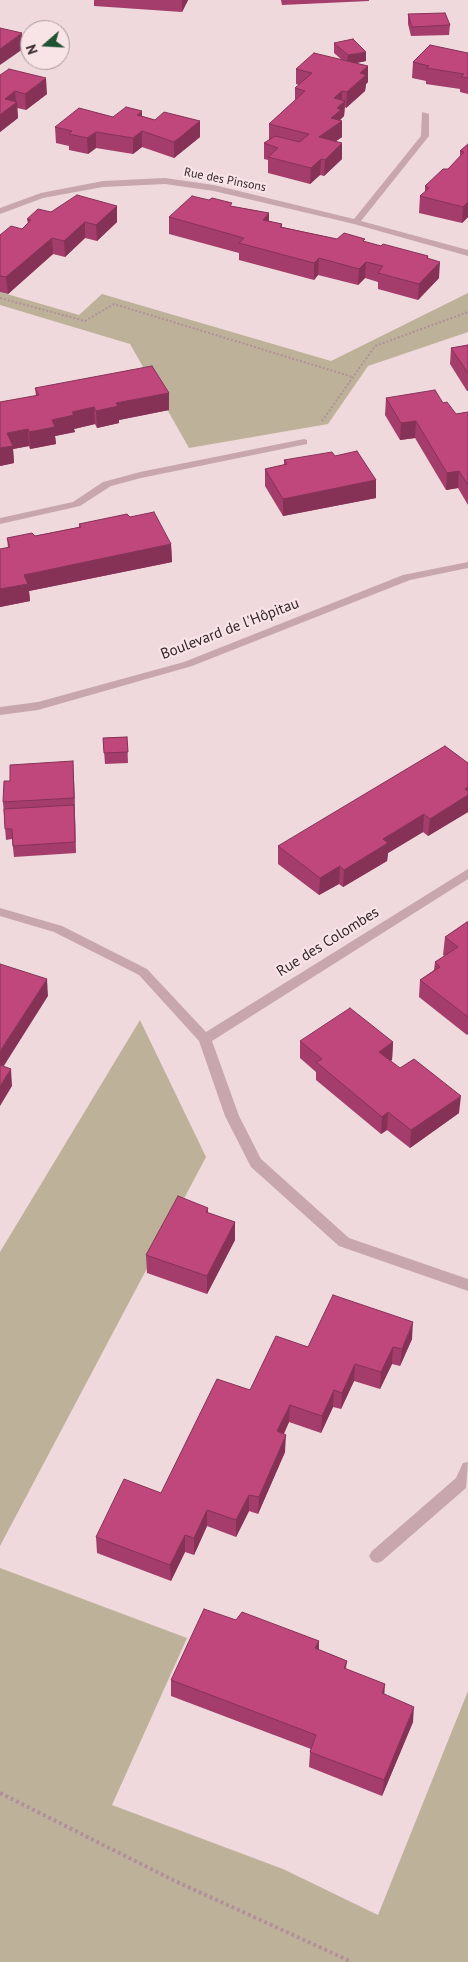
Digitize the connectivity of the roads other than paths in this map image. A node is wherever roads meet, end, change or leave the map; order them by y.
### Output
1 (426, 114) dead end
2 (0, 211) edge
3 (356, 222) junction
4 (468, 253) edge
5 (304, 442) road end
6 (0, 521) edge
7 (468, 565) edge
8 (0, 711) edge
9 (468, 873) edge
10 (0, 912) edge
11 (205, 1039) junction
12 (468, 1285) edge
13 (468, 1468) edge
14 (377, 1556) dead end

1 - 3 street
2 - 3 street, Rue des Pinsons
3 - 4 street, Rue des Pinsons
5 - 6 street
7 - 8 street, Boulevard de l'Hôpitau
9 - 11 street, Rue des Colombes
10 - 11 street
11 - 12 street
13 - 14 street

